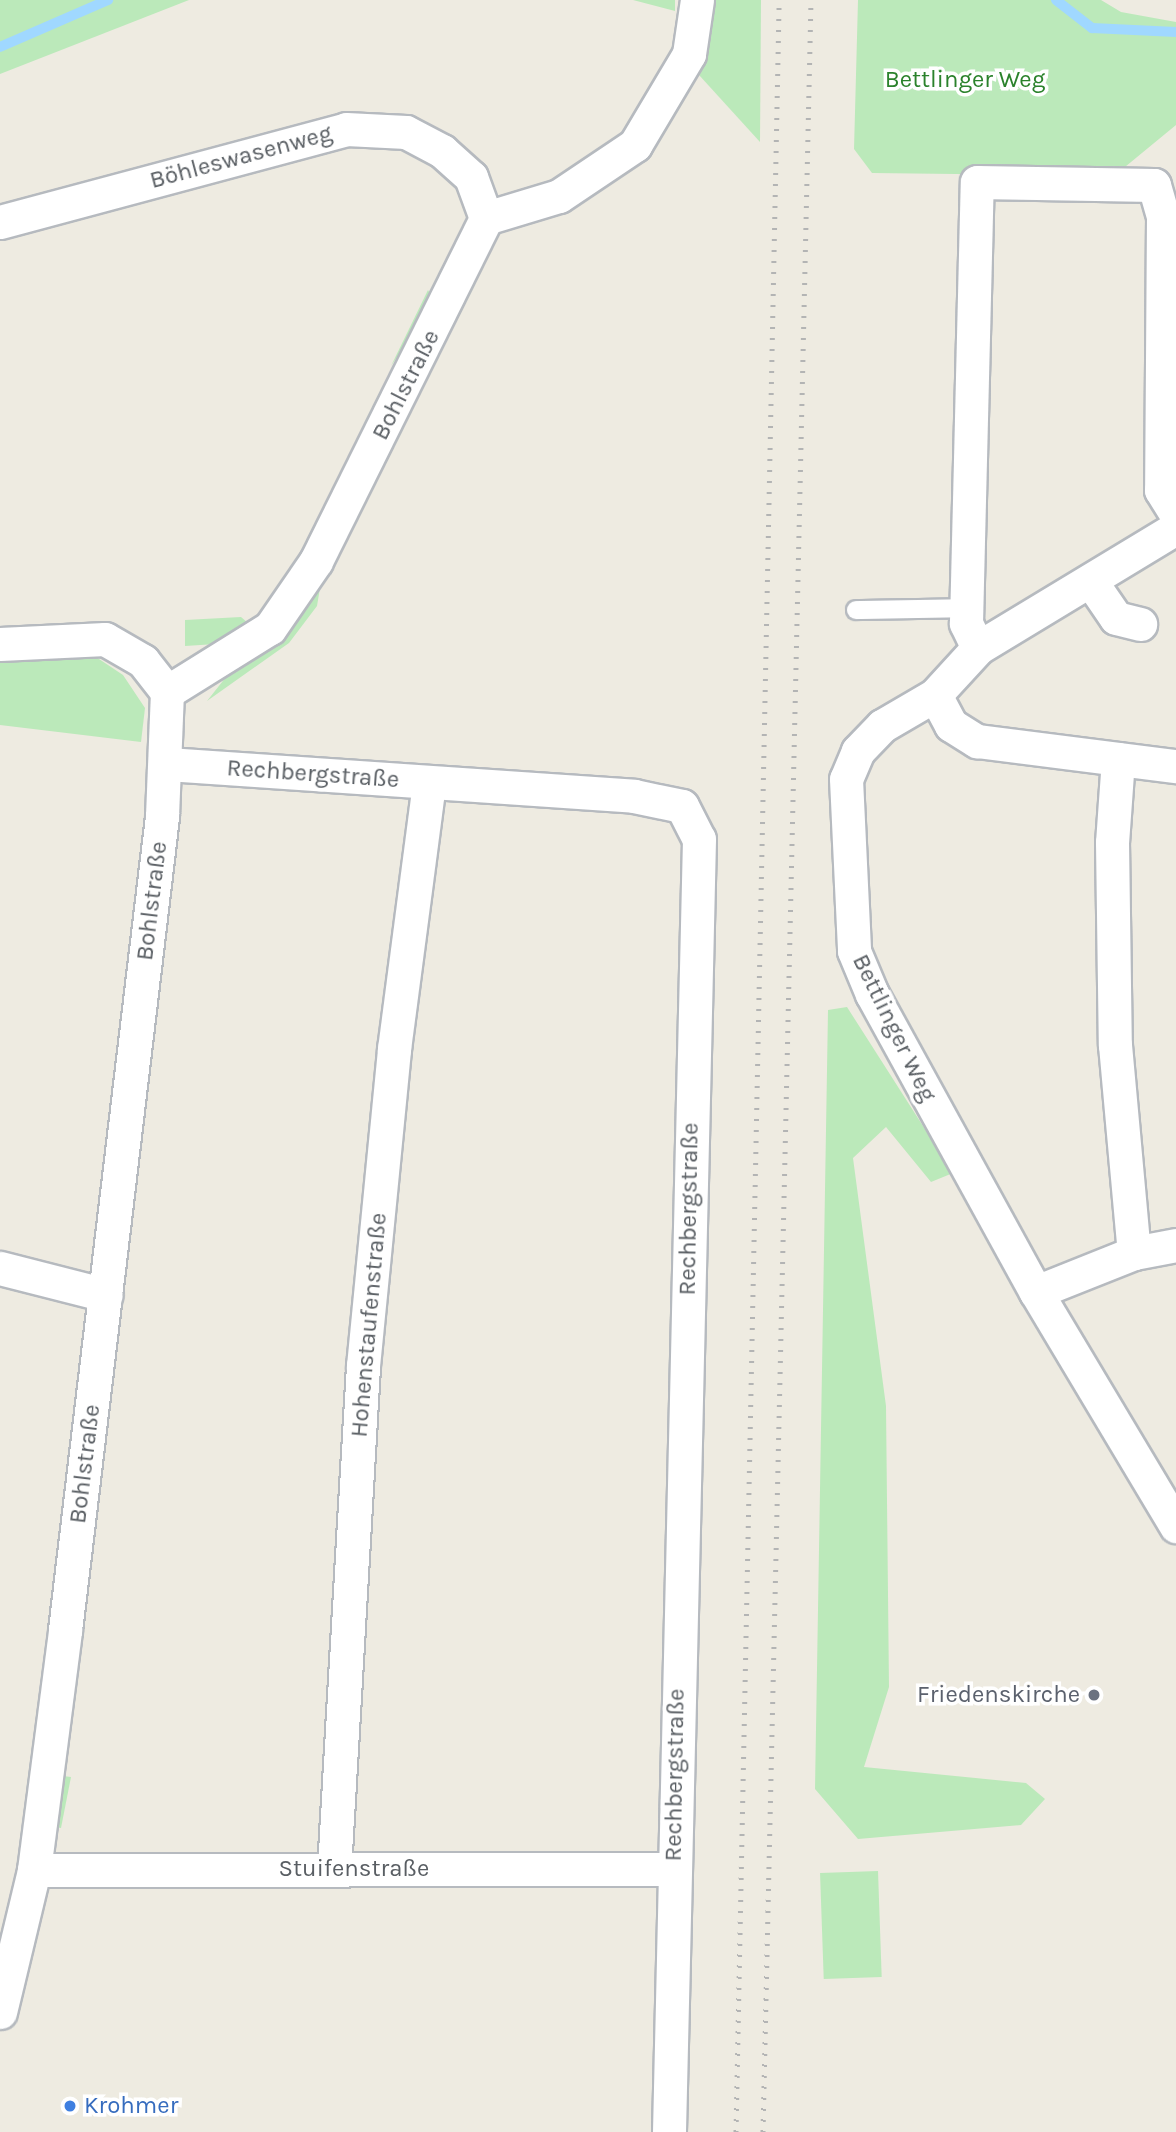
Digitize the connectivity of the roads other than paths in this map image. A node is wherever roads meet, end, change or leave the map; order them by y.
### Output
1 (697, 0) edge
2 (486, 218) junction
3 (0, 222) edge
4 (1176, 514) edge
5 (1176, 528) edge
6 (1092, 583) junction
7 (966, 608) junction
8 (856, 610) dead end
9 (1140, 624) dead end
10 (0, 644) edge
11 (978, 648) junction
12 (167, 692) junction
13 (935, 695) junction
14 (1118, 759) junction
15 (167, 764) junction
16 (1176, 766) edge
17 (429, 783) junction
18 (1176, 1245) edge
19 (1134, 1253) junction
20 (0, 1268) edge
21 (1037, 1292) junction
22 (106, 1295) junction
23 (1176, 1526) edge
24 (334, 1869) junction
25 (673, 1869) junction
26 (34, 1870) junction
27 (0, 2012) edge
28 (669, 2132) edge

1 - 2 street
2 - 3 street, Böhleswasenweg
2 - 12 street, Bohlstraße
4 - 7 street
5 - 6 street, Bettlinger Weg
6 - 9 street
6 - 11 street, Bettlinger Weg
7 - 8 lane
7 - 11 street
10 - 12 street
11 - 13 street, Bettlinger Weg
12 - 15 street, Bohlstraße
13 - 14 street
13 - 21 street, Bettlinger Weg
14 - 16 street
14 - 19 street
15 - 17 street, Rechbergstraße
15 - 22 street, Bohlstraße
17 - 24 street, Hohenstaufenstraße
17 - 25 street, Rechbergstraße
18 - 19 street
19 - 21 street
20 - 22 street
21 - 23 street, Bettlinger Weg
22 - 26 street, Bohlstraße
24 - 25 street, Stuifenstraße
24 - 26 street, Stuifenstraße
25 - 28 street, Rechbergstraße
26 - 27 street, Bohlstraße

